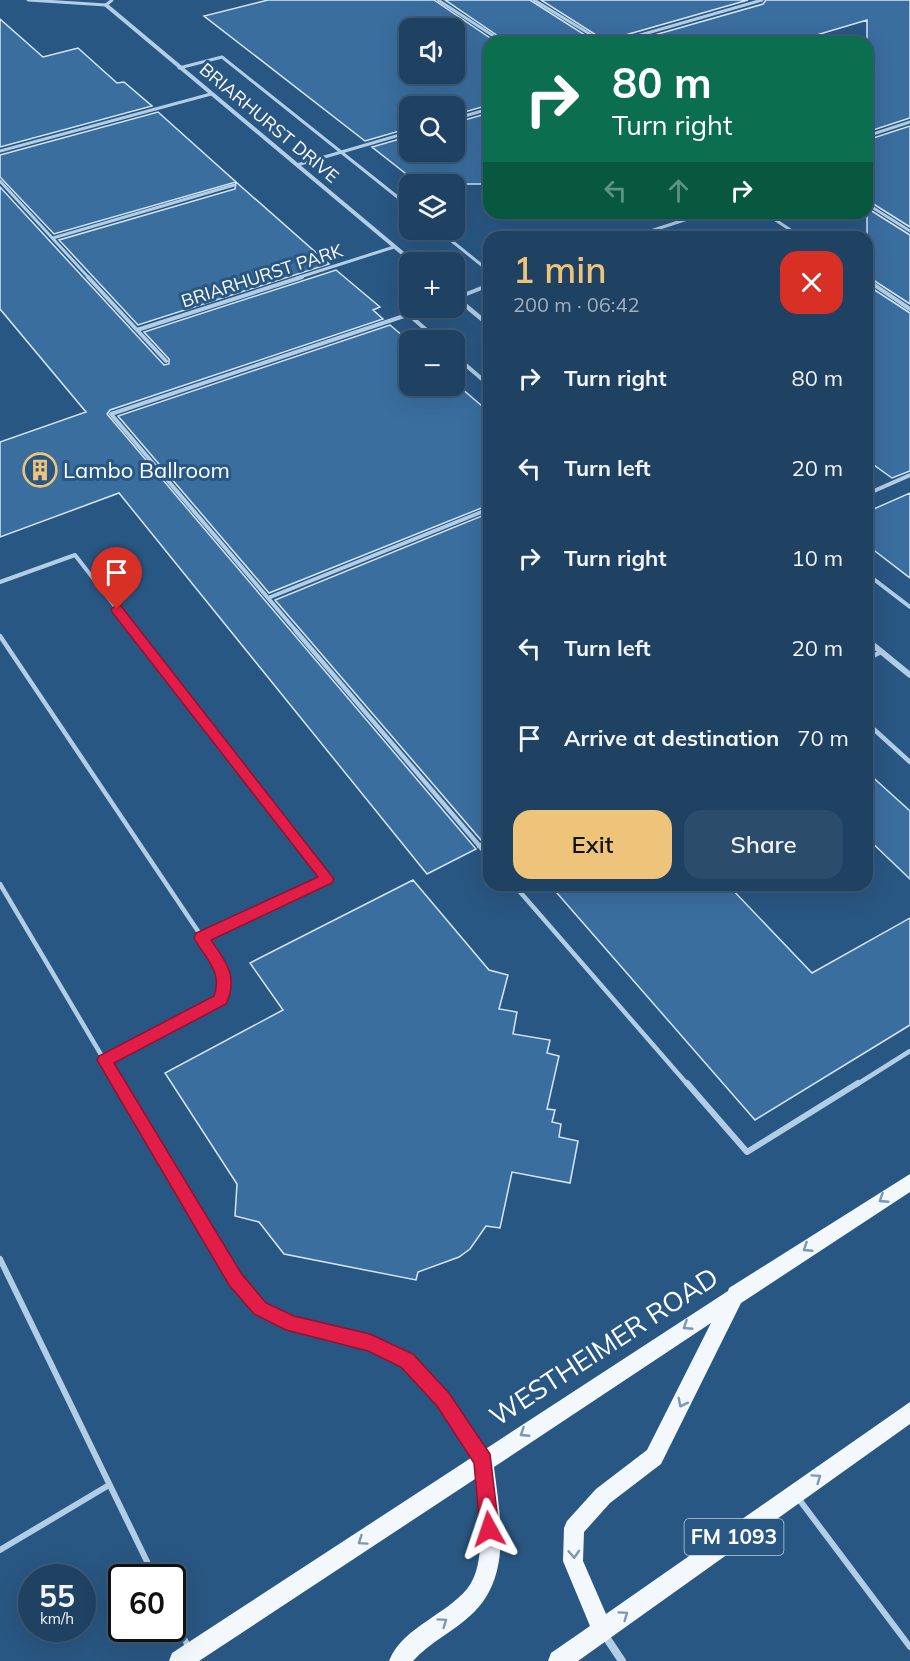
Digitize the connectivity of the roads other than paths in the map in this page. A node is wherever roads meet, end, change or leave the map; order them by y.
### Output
1 (28, 0) edge
2 (112, 0) edge
3 (438, 0) edge
4 (534, 0) edge
5 (762, 0) edge
6 (106, 5) junction
7 (494, 36) edge
8 (593, 36) edge
9 (637, 36) edge
10 (180, 68) junction
11 (211, 94) junction
12 (483, 111) edge
13 (465, 116) edge
14 (910, 122) edge
15 (873, 134) edge
16 (399, 135) edge
17 (0, 151) edge
18 (341, 152) junction
19 (297, 165) junction
20 (0, 181) edge
21 (234, 185) dead end
22 (399, 198) edge
23 (873, 208) edge
24 (687, 219) edge
25 (774, 219) edge
26 (650, 231) edge
27 (792, 231) edge
28 (910, 231) edge
29 (53, 238) junction
30 (450, 240) edge
31 (394, 247) junction
32 (400, 252) edge
33 (483, 266) edge
34 (873, 284) edge
35 (483, 287) edge
36 (465, 294) edge
37 (465, 306) edge
38 (910, 309) edge
39 (399, 317) edge
40 (413, 318) edge
41 (483, 320) edge
42 (137, 330) junction
43 (426, 330) edge
44 (166, 361) dead end
45 (465, 364) edge
46 (483, 380) edge
47 (910, 475) edge
48 (873, 491) edge
49 (483, 511) edge
50 (873, 578) edge
51 (0, 582) edge
52 (268, 598) junction
53 (910, 607) edge
54 (0, 636) edge
55 (873, 645) edge
56 (881, 652) junction
57 (873, 655) edge
58 (910, 675) edge
59 (873, 728) edge
60 (910, 762) edge
61 (483, 844) edge
62 (479, 846) junction
63 (483, 850) edge
64 (0, 884) edge
65 (519, 891) edge
66 (202, 938) junction
67 (910, 1051) edge
68 (105, 1060) junction
69 (910, 1182) edge
70 (0, 1259) edge
71 (736, 1294) junction
72 (910, 1412) edge
73 (483, 1460) junction
74 (110, 1485) junction
75 (795, 1494) junction
76 (0, 1550) edge
77 (148, 1564) edge
78 (602, 1630) junction
79 (181, 1642) edge
80 (910, 1647) edge
81 (186, 1657) edge
82 (400, 1661) edge
83 (559, 1661) edge
84 (622, 1661) edge

1 - 6 lane
2 - 6 lane
3 - 7 lane
4 - 8 lane
5 - 9 lane
6 - 10 street, BRIARHURST DRIVE
10 - 11 street, BRIARHURST DRIVE
10 - 18 lane
11 - 17 lane
11 - 19 street, BRIARHURST DRIVE
12 - 13 lane
14 - 15 lane
16 - 18 lane
18 - 19 lane
18 - 22 lane
19 - 31 street, BRIARHURST DRIVE
20 - 29 lane
21 - 29 lane
23 - 28 lane
24 - 26 lane
25 - 27 lane
29 - 42 lane
30 - 33 lane
31 - 32 street, BRIARHURST DRIVE
31 - 42 lane, BRIARHURST PARK
34 - 38 lane
35 - 36 lane
37 - 41 street
39 - 52 lane
40 - 43 lane
42 - 44 lane
45 - 46 lane
47 - 48 lane
49 - 52 lane
50 - 53 lane
51 - 66 lane
52 - 62 lane
54 - 66 lane
55 - 56 street
56 - 57 lane
56 - 58 street
59 - 60 lane
61 - 62 lane
62 - 63 lane
64 - 68 lane
65 - 67 lane
66 - 68 lane
68 - 73 lane
69 -> 71 main road, WESTHEIMER ROAD
70 - 74 lane
71 -> 73 main road, WESTHEIMER ROAD
71 -> 78 main road
75 -> 72 main road, FM 1093
73 -> 81 main road, WESTHEIMER ROAD
82 -> 73 main road
74 - 76 lane
74 - 77 lane
78 -> 75 main road, FM 1093
75 - 80 lane
78 - 83 main road, FM 1093
78 - 84 street
79 - 81 lane

